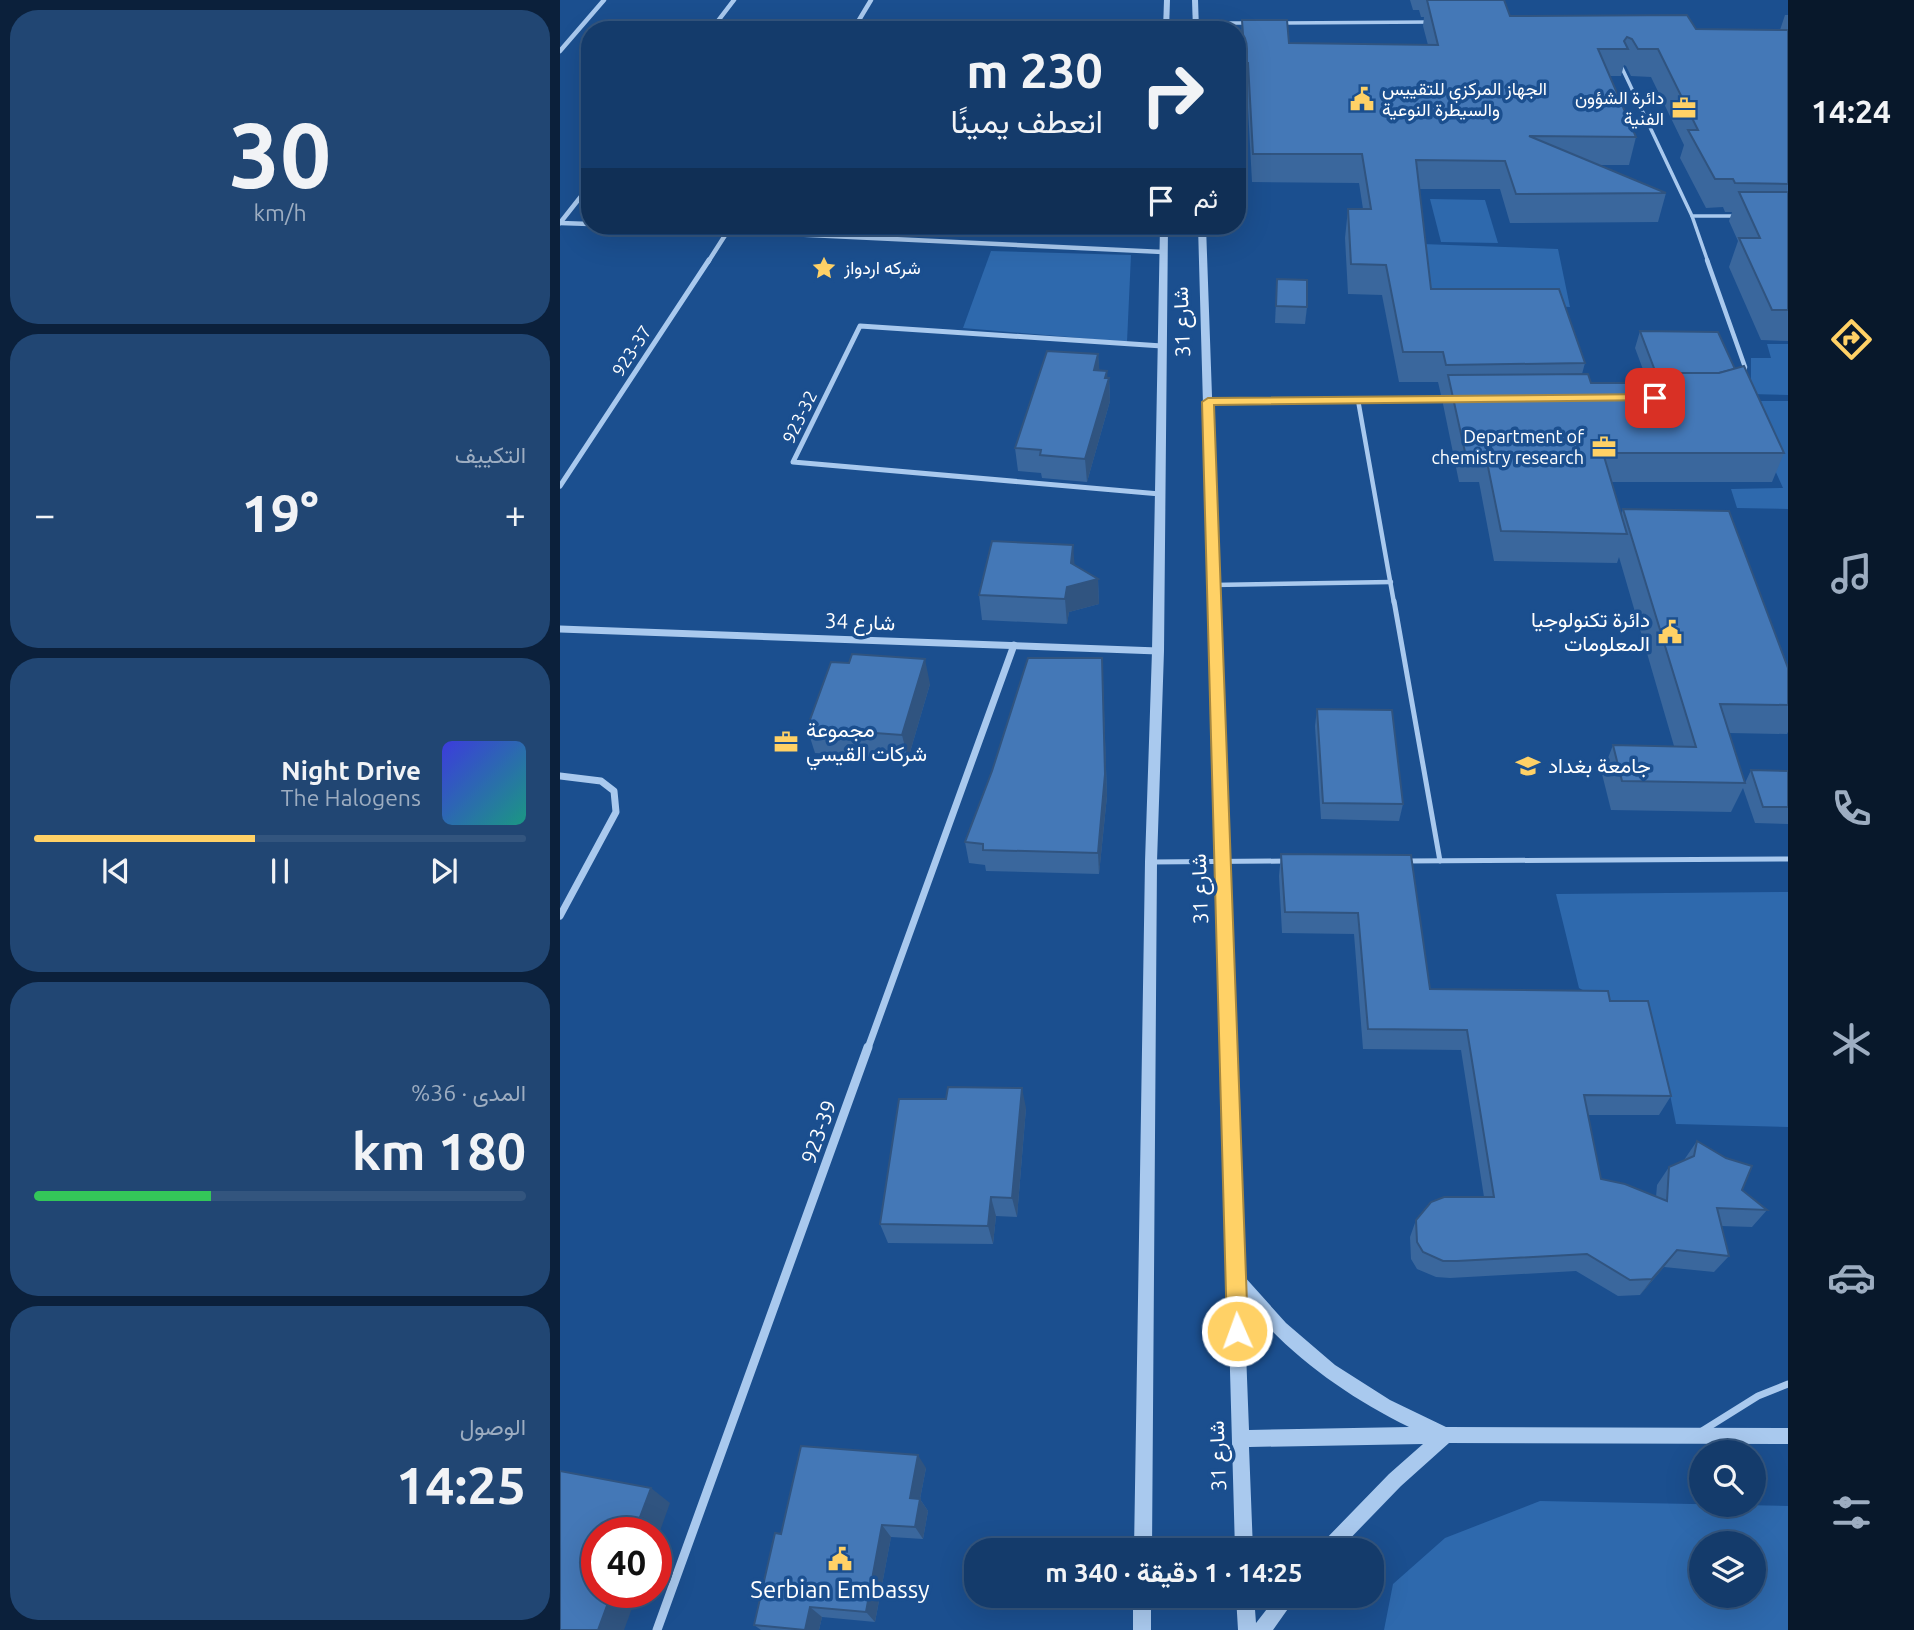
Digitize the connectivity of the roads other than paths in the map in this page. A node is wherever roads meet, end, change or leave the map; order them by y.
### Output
1 (604, 0) edge
2 (734, 0) edge
3 (871, 0) edge
4 (1167, 0) edge
5 (1195, 0) edge
6 (586, 21) edge
7 (718, 21) edge
8 (858, 21) edge
9 (1166, 21) edge
10 (1196, 21) edge
11 (1432, 22) edge
12 (1246, 23) edge
13 (1251, 23) edge
14 (1279, 23) edge
15 (581, 27) edge
16 (560, 51) edge
17 (1622, 68) edge
18 (581, 196) edge
19 (1692, 216) junction
20 (1747, 216) edge
21 (560, 223) edge
22 (581, 224) edge
23 (724, 235) edge
24 (856, 235) edge
25 (1164, 235) edge
26 (1202, 235) edge
27 (1163, 252) junction
28 (1163, 345) junction
29 (1743, 377) edge
30 (1452, 399) edge
31 (1358, 400) junction
32 (1208, 402) junction
33 (560, 486) edge
34 (1160, 494) junction
35 (1391, 582) junction
36 (1213, 585) junction
37 (560, 629) edge
38 (1014, 645) junction
39 (1158, 651) junction
40 (560, 776) edge
41 (1788, 859) edge
42 (1222, 861) junction
43 (1290, 861) edge
44 (1399, 861) edge
45 (1440, 861) junction
46 (1151, 862) junction
47 (560, 916) edge
48 (1235, 1277) junction
49 (1788, 1384) edge
50 (1446, 1435) junction
51 (1694, 1436) junction
52 (1788, 1436) edge
53 (1240, 1439) junction
54 (1143, 1538) edge
55 (1244, 1538) edge
56 (1339, 1538) edge
57 (1142, 1608) edge
58 (1246, 1608) edge
59 (1279, 1608) edge
60 (657, 1630) edge
61 (1142, 1630) edge
62 (1247, 1630) edge
63 (1262, 1630) edge

1 - 6 street
2 - 7 street
3 - 8 street
4 - 9 street
5 - 10 street
11 - 14 lane
12 - 13 lane
15 - 16 street
17 - 19 lane
18 - 21 street
19 - 20 lane
19 - 29 lane
21 - 22 street
23 - 33 street, 923-37
24 - 27 street
25 - 27 street, شارع 31
26 - 32 street, شارع 31
27 - 28 street, شارع 31
28 - 34 street, شارع 31
28 - 34 street, 923-32
30 - 31 lane
31 - 32 lane
31 - 35 lane
32 - 36 street, شارع 31
34 - 39 street, شارع 31
35 - 36 lane
35 - 45 lane
36 - 42 street, شارع 31
37 - 38 street, شارع 34
38 - 39 street, شارع 34
38 - 60 street, 923-39
39 - 46 street, شارع 31
40 - 47 street
41 - 45 lane
42 - 43 lane
42 - 46 lane
42 - 48 street, شارع 31
44 - 45 lane
46 - 54 street, شارع 31
48 - 50 street
48 - 53 street, شارع 31
49 - 51 lane
50 - 51 street
50 - 53 street
50 - 56 street
51 - 52 street
53 - 55 street, شارع 31
57 - 61 street
58 - 62 street
59 - 63 street

